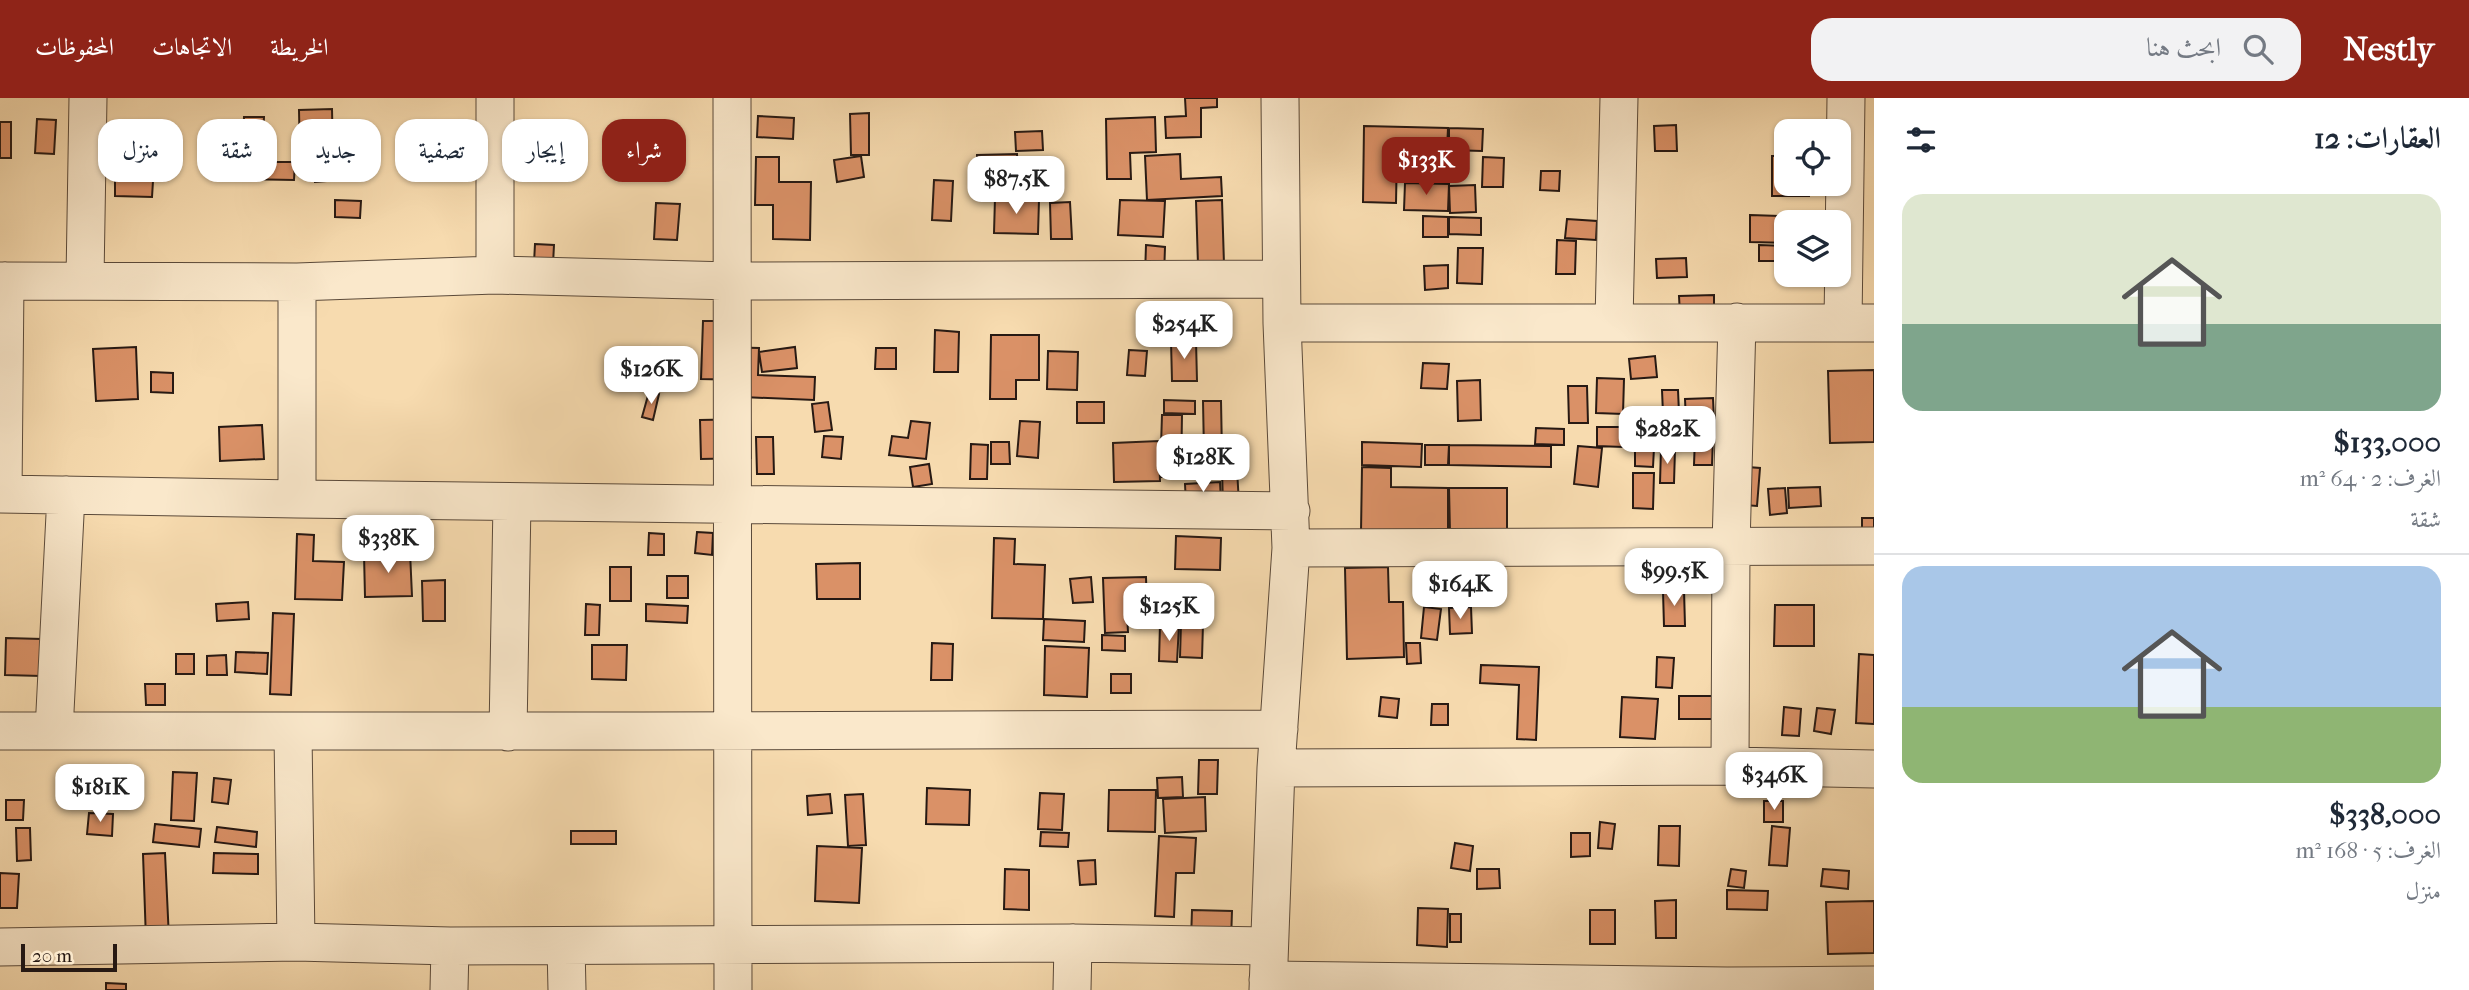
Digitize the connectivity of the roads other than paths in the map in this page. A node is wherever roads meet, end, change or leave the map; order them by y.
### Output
1 (88, 98) edge
2 (495, 98) edge
3 (732, 98) edge
4 (1280, 98) edge
5 (1619, 98) edge
6 (1846, 98) edge
7 (495, 275) junction
8 (85, 279) junction
9 (1281, 279) junction
10 (2, 281) edge
11 (731, 281) junction
12 (297, 282) junction
13 (1614, 322) junction
14 (1282, 323) junction
15 (1737, 323) junction
16 (1858, 323) edge
17 (2, 494) edge
18 (66, 495) junction
19 (297, 499) junction
20 (512, 502) junction
21 (731, 505) junction
22 (1291, 511) junction
23 (1731, 546) junction
24 (1874, 546) edge
25 (1291, 548) junction
26 (1279, 729) junction
27 (0, 731) edge
28 (732, 731) junction
29 (54, 732) junction
30 (508, 733) junction
31 (293, 734) junction
32 (1730, 766) junction
33 (1276, 768) junction
34 (1874, 769) edge
35 (296, 942) junction
36 (1073, 943) junction
37 (450, 946) junction
38 (566, 946) junction
39 (733, 946) junction
40 (0, 947) edge
41 (1268, 972) edge
42 (1874, 985) edge
43 (1727, 988) edge
44 (449, 990) edge
45 (567, 990) edge
46 (733, 990) edge
47 (1072, 990) edge

1 - 8 street
2 - 7 street
3 - 11 street
4 - 9 street
5 - 13 street
6 - 16 street
7 - 11 street
7 - 12 street
8 - 10 street
8 - 12 street
9 - 11 street
9 - 14 street
10 - 17 street
11 - 21 street
12 - 19 street
13 - 14 street
13 - 15 street
14 - 22 street
15 - 16 street
15 - 23 street
17 - 18 street
18 - 19 street
18 - 29 street
19 - 20 street
20 - 21 street
20 - 30 street
21 - 22 street
21 - 28 street
22 - 25 street
23 - 24 street
23 - 25 street
23 - 32 street
25 - 26 street
26 - 28 street
26 - 33 street
27 - 29 street
28 - 30 street
28 - 39 street
29 - 31 street
30 - 31 street
31 - 35 street
32 - 33 street
32 - 34 street
33 - 41 street
35 - 37 street
35 - 40 street
36 - 39 street
36 - 41 street
36 - 47 street
37 - 38 street
37 - 44 street
38 - 39 street
38 - 45 street
39 - 46 street
41 - 43 street
42 - 43 street

